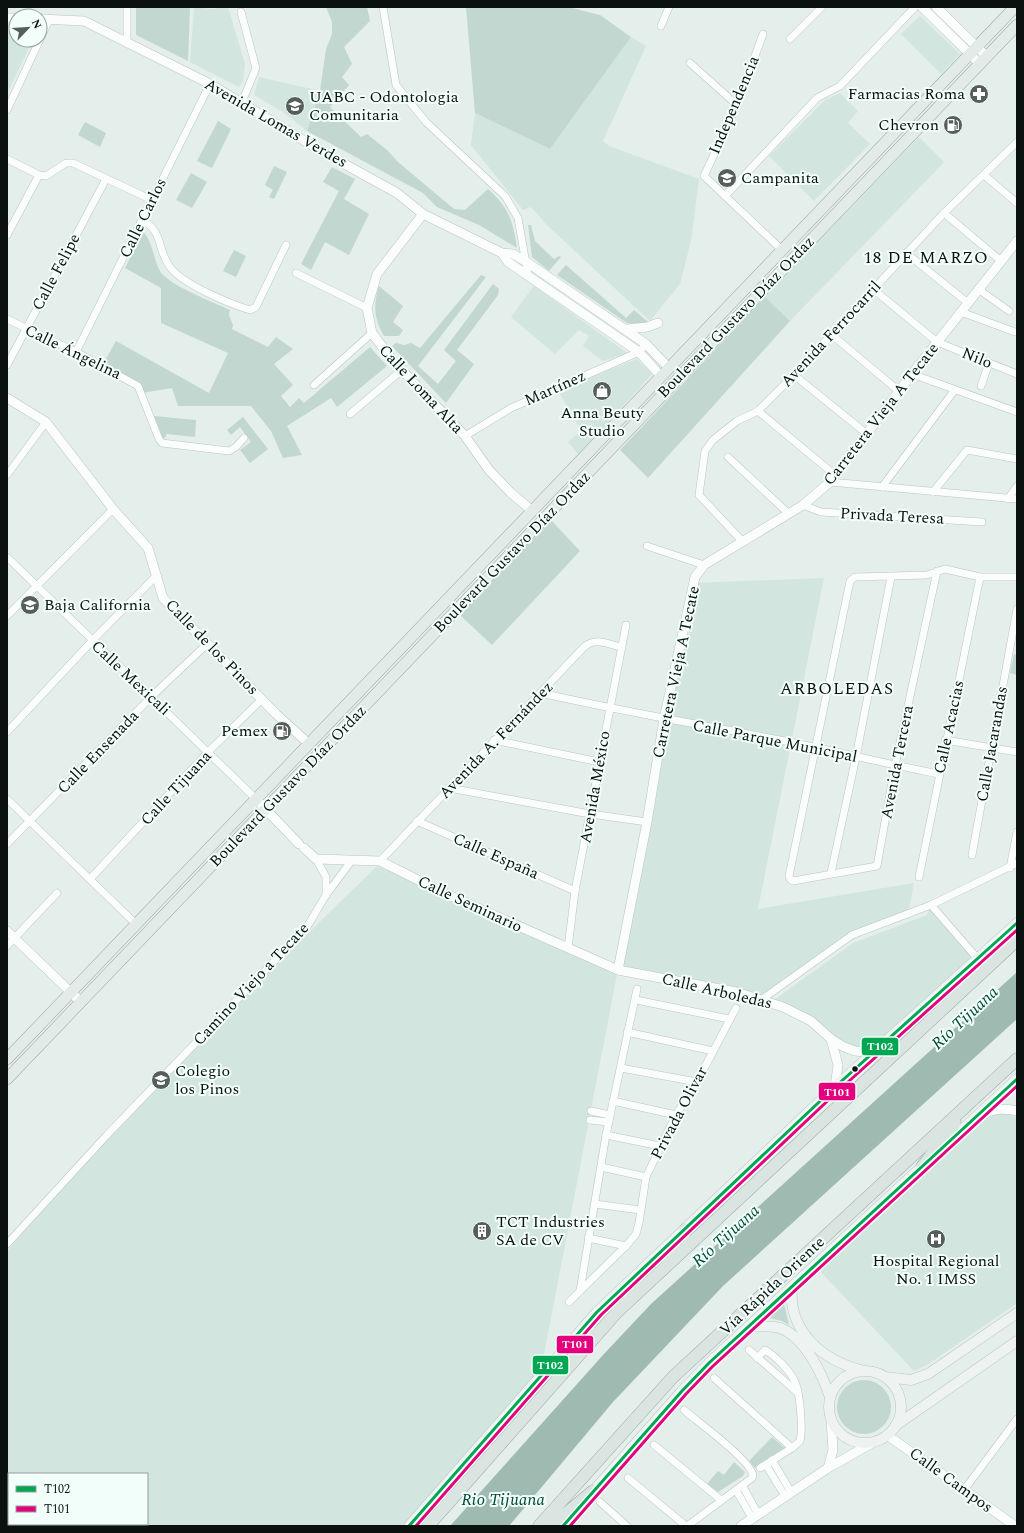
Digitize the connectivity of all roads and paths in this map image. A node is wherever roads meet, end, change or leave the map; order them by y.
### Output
1 (127, 7) edge
2 (383, 7) edge
3 (669, 7) edge
4 (822, 7) edge
5 (915, 7) edge
6 (922, 7) edge
7 (936, 7) edge
8 (1015, 7) edge
9 (241, 12) dead end
10 (48, 20) edge
11 (1017, 25) edge
12 (661, 26) dead end
13 (763, 34) dead end
14 (790, 39) dead end
15 (126, 44) junction
16 (33, 48) edge
17 (972, 49) junction
18 (983, 60) junction
19 (690, 63) dead end
20 (210, 84) junction
21 (242, 102) junction
22 (737, 105) junction
23 (7, 110) edge
24 (1017, 142) edge
25 (7, 159) edge
26 (39, 175) junction
27 (984, 175) junction
28 (106, 179) junction
29 (725, 196) junction
30 (152, 200) junction
31 (1017, 203) edge
32 (944, 213) junction
33 (423, 214) junction
34 (143, 220) junction
35 (7, 235) edge
36 (1017, 242) edge
37 (286, 245) dead end
38 (782, 250) junction
39 (502, 253) junction
40 (906, 253) junction
41 (525, 261) junction
42 (1001, 261) junction
43 (296, 273) dead end
44 (528, 275) junction
45 (873, 289) junction
46 (978, 289) junction
47 (968, 303) junction
48 (367, 308) junction
49 (1009, 311) dead end
50 (961, 312) junction
51 (7, 319) edge
52 (658, 323) dead end
53 (26, 329) junction
54 (627, 329) junction
55 (1015, 332) dead end
56 (372, 333) junction
57 (832, 334) junction
58 (937, 342) junction
59 (646, 344) junction
60 (76, 352) junction
61 (639, 352) junction
62 (989, 363) junction
63 (7, 365) edge
64 (402, 370) junction
65 (664, 371) junction
66 (912, 374) junction
67 (1017, 374) edge
68 (794, 375) junction
69 (314, 385) dead end
70 (981, 386) dead end
71 (954, 391) junction
72 (900, 392) junction
73 (7, 398) edge
74 (758, 411) junction
75 (1017, 412) edge
76 (350, 414) dead end
77 (46, 422) junction
78 (867, 434) junction
79 (465, 436) junction
80 (244, 438) dead end
81 (728, 457) dead end
82 (1017, 459) edge
83 (8, 473) edge
84 (833, 478) junction
85 (1017, 486) edge
86 (882, 487) junction
87 (933, 492) junction
88 (1008, 499) junction
89 (1017, 499) edge
90 (803, 505) junction
91 (113, 509) junction
92 (531, 510) junction
93 (788, 513) junction
94 (982, 522) dead end
95 (743, 542) junction
96 (648, 546) dead end
97 (7, 557) edge
98 (704, 565) junction
99 (937, 571) junction
100 (157, 576) junction
101 (891, 577) junction
102 (980, 577) junction
103 (1017, 577) edge
104 (36, 585) junction
105 (454, 592) junction
106 (463, 602) junction
107 (1017, 609) edge
108 (7, 616) edge
109 (626, 626) dead end
110 (92, 641) junction
111 (207, 644) junction
112 (621, 648) junction
113 (541, 693) junction
114 (152, 696) junction
115 (262, 699) junction
116 (609, 709) junction
117 (664, 719) junction
118 (7, 732) edge
119 (494, 740) junction
120 (946, 740) junction
121 (308, 743) junction
122 (815, 747) junction
123 (990, 747) junction
124 (209, 752) junction
125 (1017, 752) edge
126 (856, 757) junction
127 (600, 762) junction
128 (895, 766) junction
129 (939, 774) junction
130 (449, 788) junction
131 (7, 799) edge
132 (256, 799) junction
133 (266, 808) junction
134 (590, 814) junction
135 (30, 821) junction
136 (417, 821) junction
137 (647, 822) junction
138 (1017, 832) edge
139 (7, 844) edge
140 (972, 855) dead end
141 (316, 859) junction
142 (352, 860) junction
143 (380, 861) junction
144 (1017, 863) edge
145 (1010, 868) junction
146 (831, 873) junction
147 (919, 877) dead end
148 (91, 878) junction
149 (575, 891) junction
150 (57, 893) dead end
151 (326, 895) junction
152 (931, 905) junction
153 (1017, 923) edge
154 (137, 925) junction
155 (7, 931) edge
156 (15, 938) junction
157 (1017, 940) edge
158 (7, 946) edge
159 (568, 948) junction
160 (978, 959) junction
161 (618, 970) junction
162 (637, 989) dead end
163 (71, 993) junction
164 (636, 1000) junction
165 (761, 1000) junction
166 (81, 1002) junction
167 (736, 1008) dead end
168 (729, 1019) junction
169 (627, 1032) junction
170 (831, 1038) junction
171 (878, 1048) junction
172 (713, 1051) junction
173 (7, 1059) edge
174 (1017, 1059) edge
175 (621, 1068) junction
176 (7, 1079) edge
177 (1017, 1079) edge
178 (697, 1082) junction
179 (835, 1087) junction
180 (975, 1097) junction
181 (614, 1101) junction
182 (1017, 1111) edge
183 (980, 1114) junction
184 (676, 1115) junction
185 (610, 1119) junction
186 (590, 1120) dead end
187 (598, 1121) junction
188 (606, 1135) junction
189 (660, 1146) junction
190 (601, 1167) junction
191 (922, 1167) junction
192 (646, 1177) junction
193 (595, 1204) junction
194 (640, 1210) junction
195 (686, 1229) junction
196 (588, 1238) junction
197 (7, 1244) edge
198 (626, 1246) junction
199 (792, 1288) junction
200 (640, 1290) junction
201 (580, 1291) junction
202 (569, 1302) dead end
203 (617, 1312) junction
204 (1017, 1313) edge
205 (749, 1327) junction
206 (1017, 1341) edge
207 (749, 1350) dead end
208 (757, 1358) junction
209 (556, 1360) junction
210 (863, 1371) junction
211 (884, 1376) junction
212 (714, 1378) dead end
213 (797, 1392) junction
214 (830, 1397) junction
215 (684, 1410) dead end
216 (831, 1419) junction
217 (1017, 1419) edge
218 (895, 1426) junction
219 (887, 1435) junction
220 (874, 1442) junction
221 (654, 1445) dead end
222 (792, 1448) junction
223 (772, 1460) junction
224 (828, 1468) junction
225 (628, 1478) dead end
226 (742, 1486) junction
227 (736, 1490) junction
228 (964, 1490) junction
229 (592, 1491) junction
230 (788, 1494) junction
231 (721, 1500) junction
232 (600, 1502) dead end
233 (755, 1516) junction
234 (1015, 1523) edge
235 (410, 1526) edge
236 (428, 1526) edge
237 (539, 1526) edge
238 (551, 1526) edge
239 (563, 1526) edge
240 (627, 1526) edge
241 (686, 1526) edge
242 (741, 1526) edge

1 - 15 street
2 - 41 street
3 - 12 street
4 - 14 street
5 - 29 street
6 - 17 street
7 - 17 street
8 - 17 main road, Boulevard Gustavo Díaz Ordaz
9 - 21 street
10 - 15 street, Avenida Lomas Verdes
11 - 18 main road, Boulevard Gustavo Díaz Ordaz
13 - 22 street, Independencia
15 - 20 street, Avenida Lomas Verdes
16 - 23 street
17 - 18 street
17 - 38 main road, Boulevard Gustavo Díaz Ordaz
18 - 106 main road, Boulevard Gustavo Díaz Ordaz
19 - 22 street
20 - 21 street, Avenida Lomas Verdes
20 - 30 street, Calle Carlos
21 - 33 street, Avenida Lomas Verdes
22 - 29 street, Independencia
24 - 27 street, Avenida Ferrocarril
25 - 26 street
26 - 28 street
26 - 35 street
27 - 31 street
27 - 32 street, Avenida Ferrocarril
28 - 30 street
28 - 53 street, Calle Felipe
29 - 38 street
30 - 34 street, Calle Carlos
32 - 40 street, Avenida Ferrocarril
32 - 42 street
33 - 39 street, Avenida Lomas Verdes
33 - 48 street, Calle Loma Alta
34 - 37 street
34 - 60 street, Calle Carlos
36 - 42 street, Carretera Vieja A Tecate
38 - 65 main road, Boulevard Gustavo Díaz Ordaz
39 - 41 street, Avenida Lomas Verdes
39 - 44 street, Avenida Lomas Verdes
40 - 45 street, Avenida Ferrocarril
40 - 47 street
41 - 44 street
41 - 54 street, Avenida Lomas Verdes
42 - 46 street, Carretera Vieja A Tecate
43 - 48 street
44 - 61 street, Avenida Lomas Verdes
45 - 57 street, Avenida Ferrocarril
45 - 58 street, Nilo
46 - 47 street, Carretera Vieja A Tecate
46 - 49 street
47 - 50 street, Carretera Vieja A Tecate
48 - 56 street, Calle Loma Alta
50 - 55 street
50 - 58 street, Carretera Vieja A Tecate
51 - 53 street, Calle Ángelina
52 - 54 street
53 - 60 street, Calle Ángelina
53 - 63 street, Calle Felipe
54 - 59 street, Avenida Lomas Verdes
56 - 64 street, Calle Loma Alta
56 - 69 street
57 - 68 street, Avenida Ferrocarril
57 - 72 street
58 - 62 street, Nilo
58 - 66 street, Carretera Vieja A Tecate
59 - 61 street, Martínez
59 - 65 street, Avenida Lomas Verdes
60 - 80 street, Calle Ángelina
61 - 65 street, Avenida Lomas Verdes
61 - 79 street, Martínez
62 - 67 street, Nilo
62 - 70 street
64 - 76 street
64 - 79 street, Calle Loma Alta
65 - 92 main road, Boulevard Gustavo Díaz Ordaz
66 - 71 street
66 - 72 street, Carretera Vieja A Tecate
68 - 74 street, Avenida Ferrocarril
68 - 78 street
71 - 75 street
71 - 86 street
72 - 78 street, Carretera Vieja A Tecate
73 - 77 street, Calle de los Pinos
74 - 84 street
74 - 95 street, Avenida Ferrocarril
77 - 83 street
77 - 91 street, Calle de los Pinos
78 - 84 street, Carretera Vieja A Tecate
79 - 92 street, Calle Loma Alta
81 - 93 street
82 - 87 street
84 - 86 street
84 - 90 street, Carretera Vieja A Tecate
85 - 88 street
86 - 87 street
87 - 88 street
88 - 89 street
90 - 93 street, Carretera Vieja A Tecate
90 - 94 street, Privada Teresa
91 - 100 street, Calle de los Pinos
91 - 104 street
92 - 105 main road, Boulevard Gustavo Díaz Ordaz
93 - 95 street, Carretera Vieja A Tecate
95 - 98 street, Carretera Vieja A Tecate
96 - 98 street
97 - 104 street, Calle Mexicali
98 - 117 street, Carretera Vieja A Tecate
99 - 101 street
99 - 102 street
99 - 128 street, Avenida Tercera
100 - 110 street
100 - 111 street, Calle de los Pinos
101 - 122 street
101 - 126 street
102 - 103 street
102 - 120 street, Calle Acacias
104 - 108 street
104 - 110 street, Calle Mexicali
105 - 106 main road
105 - 121 main road, Boulevard Gustavo Díaz Ordaz
106 - 133 main road, Boulevard Gustavo Díaz Ordaz
107 - 123 street, Calle Jacarandas
109 - 112 street, Avenida México
110 - 114 street, Calle Mexicali
110 - 118 street
111 - 114 street, Calle Ensenada
111 - 115 street, Calle de los Pinos
112 - 113 street, Avenida A. Fernández
112 - 116 street, Avenida México
113 - 116 street, Calle Parque Municipal
113 - 119 street, Avenida A. Fernández
114 - 124 street, Calle Mexicali
114 - 135 street, Calle Ensenada
115 - 121 street, Calle de los Pinos
115 - 124 street, Calle Tijuana
116 - 117 street, Calle Parque Municipal
116 - 127 street, Avenida México
117 - 122 street, Calle Parque Municipal
117 - 137 street, Carretera Vieja A Tecate
119 - 127 street
119 - 130 street, Avenida A. Fernández
120 - 123 street
120 - 129 street, Calle Acacias
121 - 132 main road, Boulevard Gustavo Díaz Ordaz
122 - 126 street, Calle Parque Municipal
122 - 146 street, Avenida Tercera
123 - 125 street
123 - 140 street, Calle Jacarandas
124 - 132 street, Calle Mexicali
124 - 148 street, Calle Tijuana
126 - 128 street, Calle Parque Municipal
126 - 146 street
127 - 134 street, Avenida México
128 - 129 street, Calle Parque Municipal
128 - 146 street, Avenida Tercera
129 - 147 street, Calle Acacias
130 - 134 street
130 - 136 street, Avenida A. Fernández
131 - 135 street
132 - 133 street
132 - 154 main road, Boulevard Gustavo Díaz Ordaz
133 - 141 street
133 - 166 main road, Boulevard Gustavo Díaz Ordaz
134 - 137 street
134 - 149 street, Avenida México
135 - 139 street, Calle Ensenada
135 - 148 street
136 - 143 street, Avenida A. Fernández
136 - 149 street, Calle España
137 - 161 street, Carretera Vieja A Tecate
138 - 145 street
141 - 142 street, Calle Seminario
141 - 151 street
142 - 143 street, Calle Seminario
142 - 151 street, Camino Viejo a Tecate
143 - 159 street, Calle Seminario
144 - 145 street
145 - 152 street
148 - 154 street
149 - 159 street, Avenida México
150 - 156 street
151 - 197 street, Camino Viejo a Tecate
152 - 160 street
152 - 165 street
153 - 160 main road
154 - 163 main road, Boulevard Gustavo Díaz Ordaz
155 - 156 street
156 - 158 street
156 - 163 street
157 - 200 highway
159 - 161 street, Calle Seminario
160 - 171 main road
161 - 165 street, Calle Arboledas
162 - 164 street
163 - 166 street
163 - 173 main road, Boulevard Gustavo Díaz Ordaz
164 - 168 street
164 - 169 street
165 - 170 street, Calle Arboledas
166 - 176 main road, Boulevard Gustavo Díaz Ordaz
167 - 168 street, Privada Olivar
168 - 172 street, Privada Olivar
169 - 172 street
169 - 175 street
170 - 171 street, Calle Arboledas
170 - 179 street
171 - 179 main road
172 - 178 street, Privada Olivar
174 - 180 highway, Vía Rápida Oriente
175 - 178 street
175 - 181 street
177 - 183 main road
178 - 184 street, Privada Olivar
179 - 195 main road
180 - 191 highway
180 - 237 highway, Vía Rápida Oriente
181 - 184 street
181 - 185 street
182 - 183 street
183 - 191 main road
184 - 189 street, Privada Olivar
185 - 187 street
185 - 187 street
185 - 188 street
186 - 187 street
188 - 189 street
188 - 190 street
189 - 192 street, Privada Olivar
190 - 192 street
190 - 193 street
191 - 199 main road
192 - 194 street, Privada Olivar
193 - 194 street
193 - 196 street
194 - 198 street, Privada Olivar
195 - 200 highway
195 - 209 main road
196 - 198 street
196 - 201 street
198 - 201 street, Privada Olivar
199 - 205 main road
199 - 210 main road
200 - 203 highway
201 - 202 street, Privada Olivar
203 - 209 highway
203 - 236 highway
204 - 211 main road
205 - 214 main road
205 - 229 main road
206 - 218 main road
207 - 208 street
208 - 213 street
208 - 213 street
209 - 235 main road
210 - 211 main road
210 - 214 main road
211 - 218 main road
212 - 222 street
213 - 222 street
214 - 216 main road
215 - 226 street
216 - 220 main road
216 - 224 street
217 - 228 street
218 - 219 main road
219 - 220 main road
219 - 228 street, Calle Campos
220 - 224 street
221 - 231 street
222 - 223 street
223 - 230 street
223 - 230 street
224 - 230 street
225 - 241 street
226 - 227 street
226 - 233 street
227 - 231 street
227 - 233 street
228 - 234 street, Calle Campos
229 - 238 highway
229 - 239 main road
230 - 233 street
231 - 241 street
232 - 240 street
233 - 242 street

